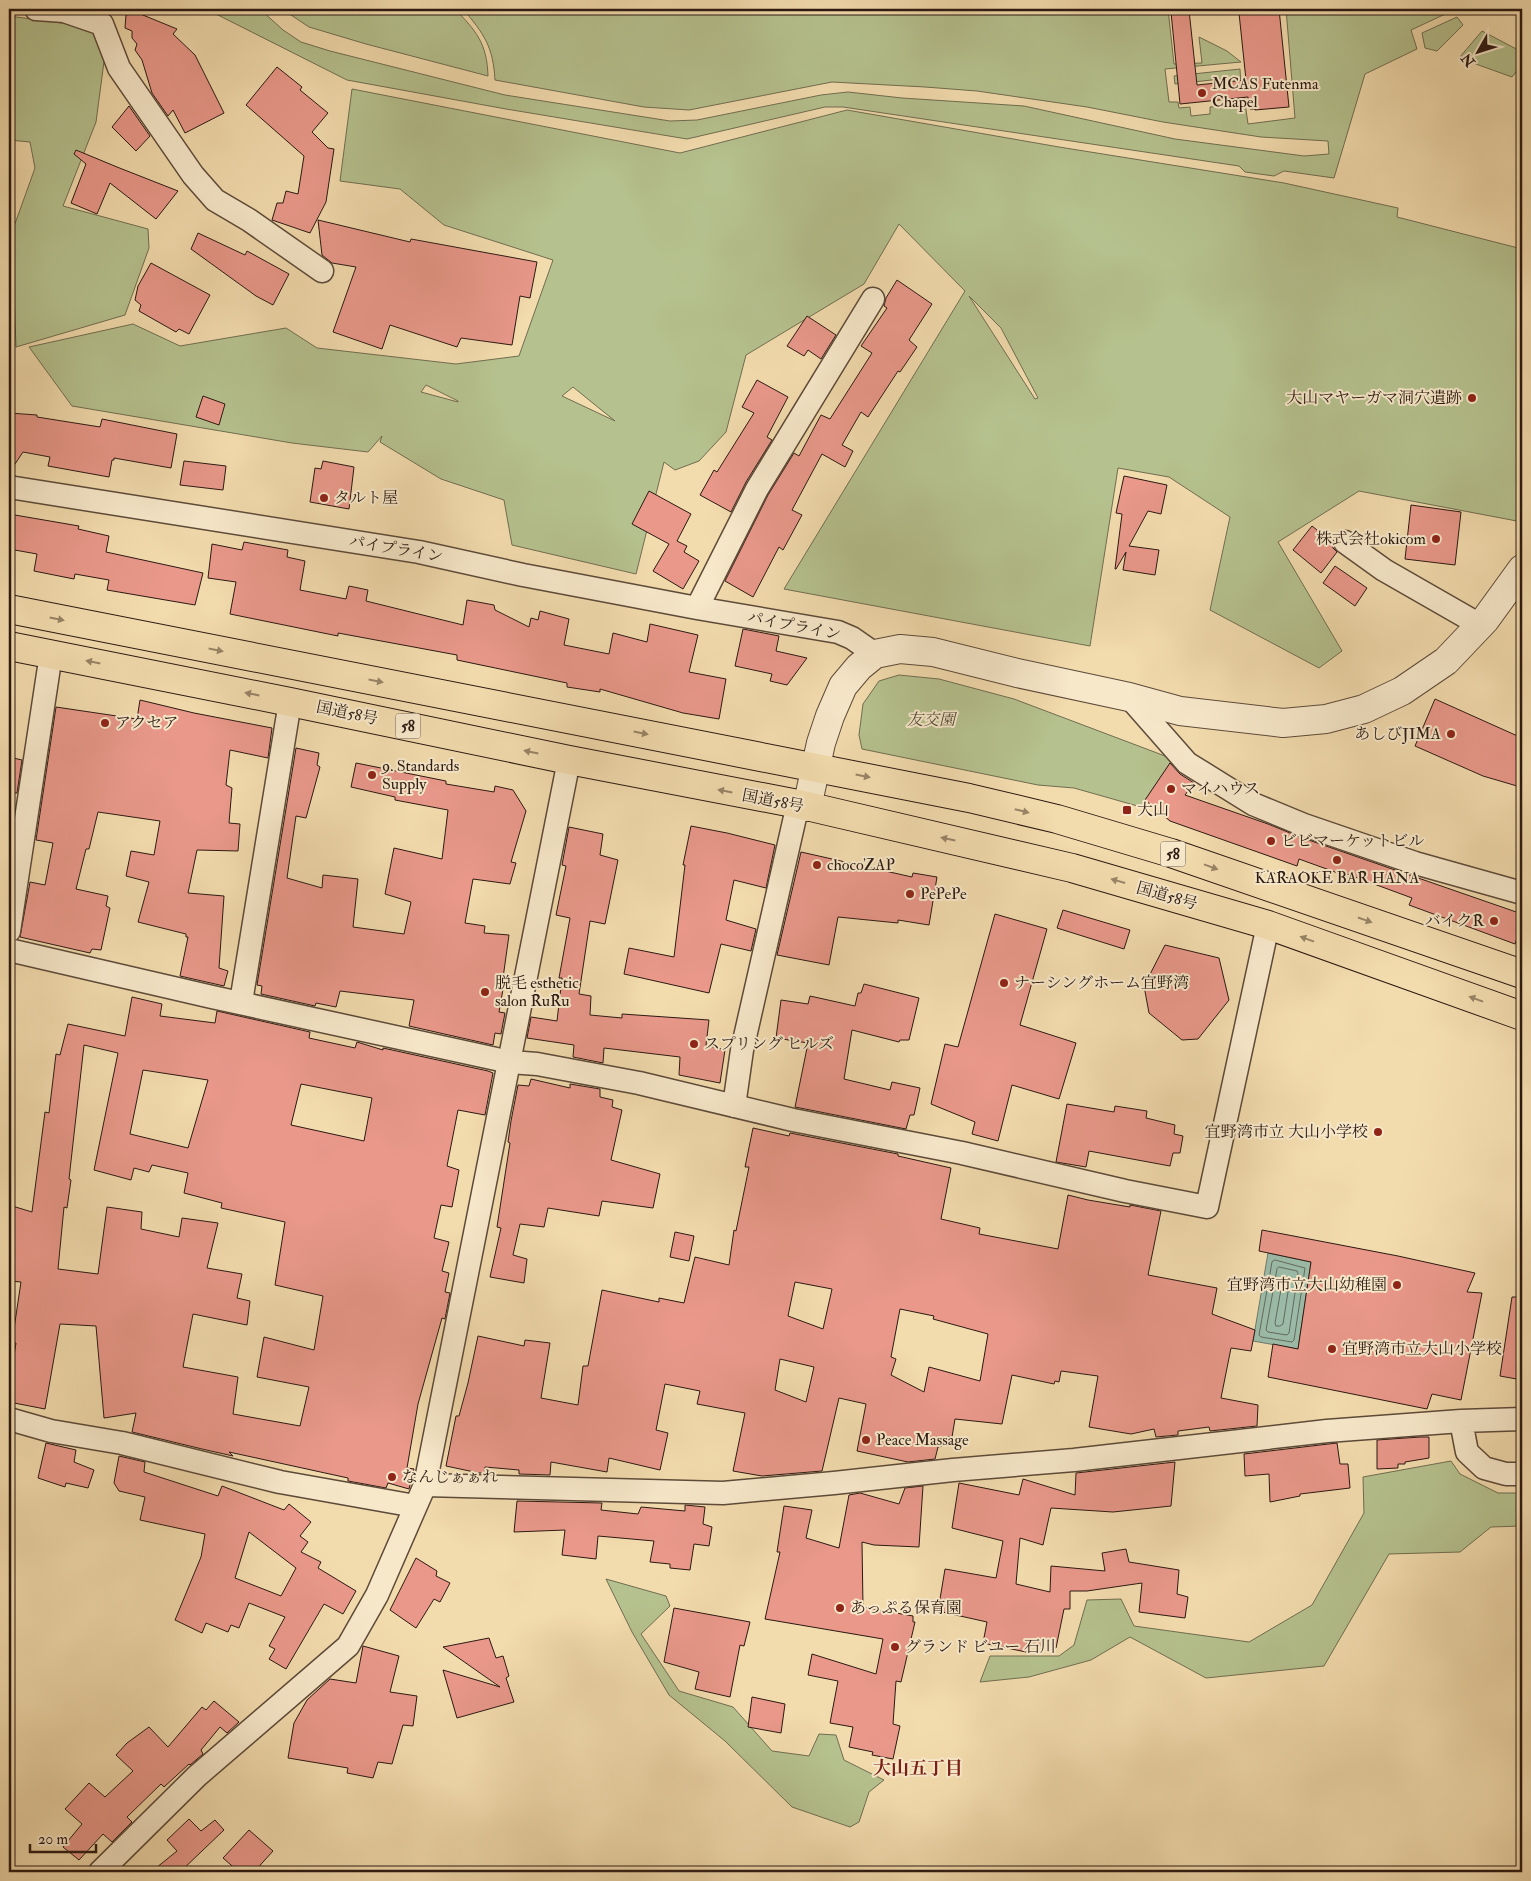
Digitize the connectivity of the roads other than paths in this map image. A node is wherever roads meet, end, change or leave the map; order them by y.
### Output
1 (36, 9) edge
2 (322, 271) dead end
3 (873, 299) dead end
4 (9, 488) edge
5 (1346, 542) dead end
6 (1522, 569) edge
7 (697, 608) junction
8 (9, 610) edge
9 (1480, 626) junction
10 (9, 646) edge
11 (51, 654) junction
12 (875, 654) junction
13 (1129, 696) junction
14 (290, 702) junction
15 (569, 760) junction
16 (815, 767) junction
17 (802, 806) junction
18 (1522, 893) edge
19 (1268, 925) junction
20 (9, 931) edge
21 (9, 950) edge
22 (1522, 974) edge
23 (240, 1002) junction
24 (1522, 1016) edge
25 (510, 1062) junction
26 (734, 1106) junction
27 (9, 1419) edge
28 (1522, 1419) edge
29 (1461, 1421) junction
30 (1522, 1474) edge
31 (425, 1485) junction
32 (415, 1506) junction
33 (100, 1872) edge

1 - 2 street
3 - 7 street
4 - 7 street, パイプライン
5 - 9 street
6 - 9 street
7 - 12 street, パイプライン
8 -> 16 highway, 58
9 - 13 street
10 - 11 highway, 国道58号 / 58
14 -> 11 highway, 国道58号 / 58
11 - 20 street
12 - 13 street
12 - 16 street
13 - 18 street
15 -> 14 highway, 国道58号 / 58
14 - 23 street
17 -> 15 highway, 国道58号 / 58
15 - 25 street
16 - 17 street
16 -> 22 highway, 58
19 -> 17 highway, 国道58号 / 58
17 - 26 street
24 -> 19 highway, 国道58号 / 58
19 - 26 street
21 - 23 street
23 - 25 street
25 - 26 street
25 - 31 street
27 - 32 street
28 - 29 street
29 - 30 street
29 - 31 street
31 - 32 street
32 - 33 street

